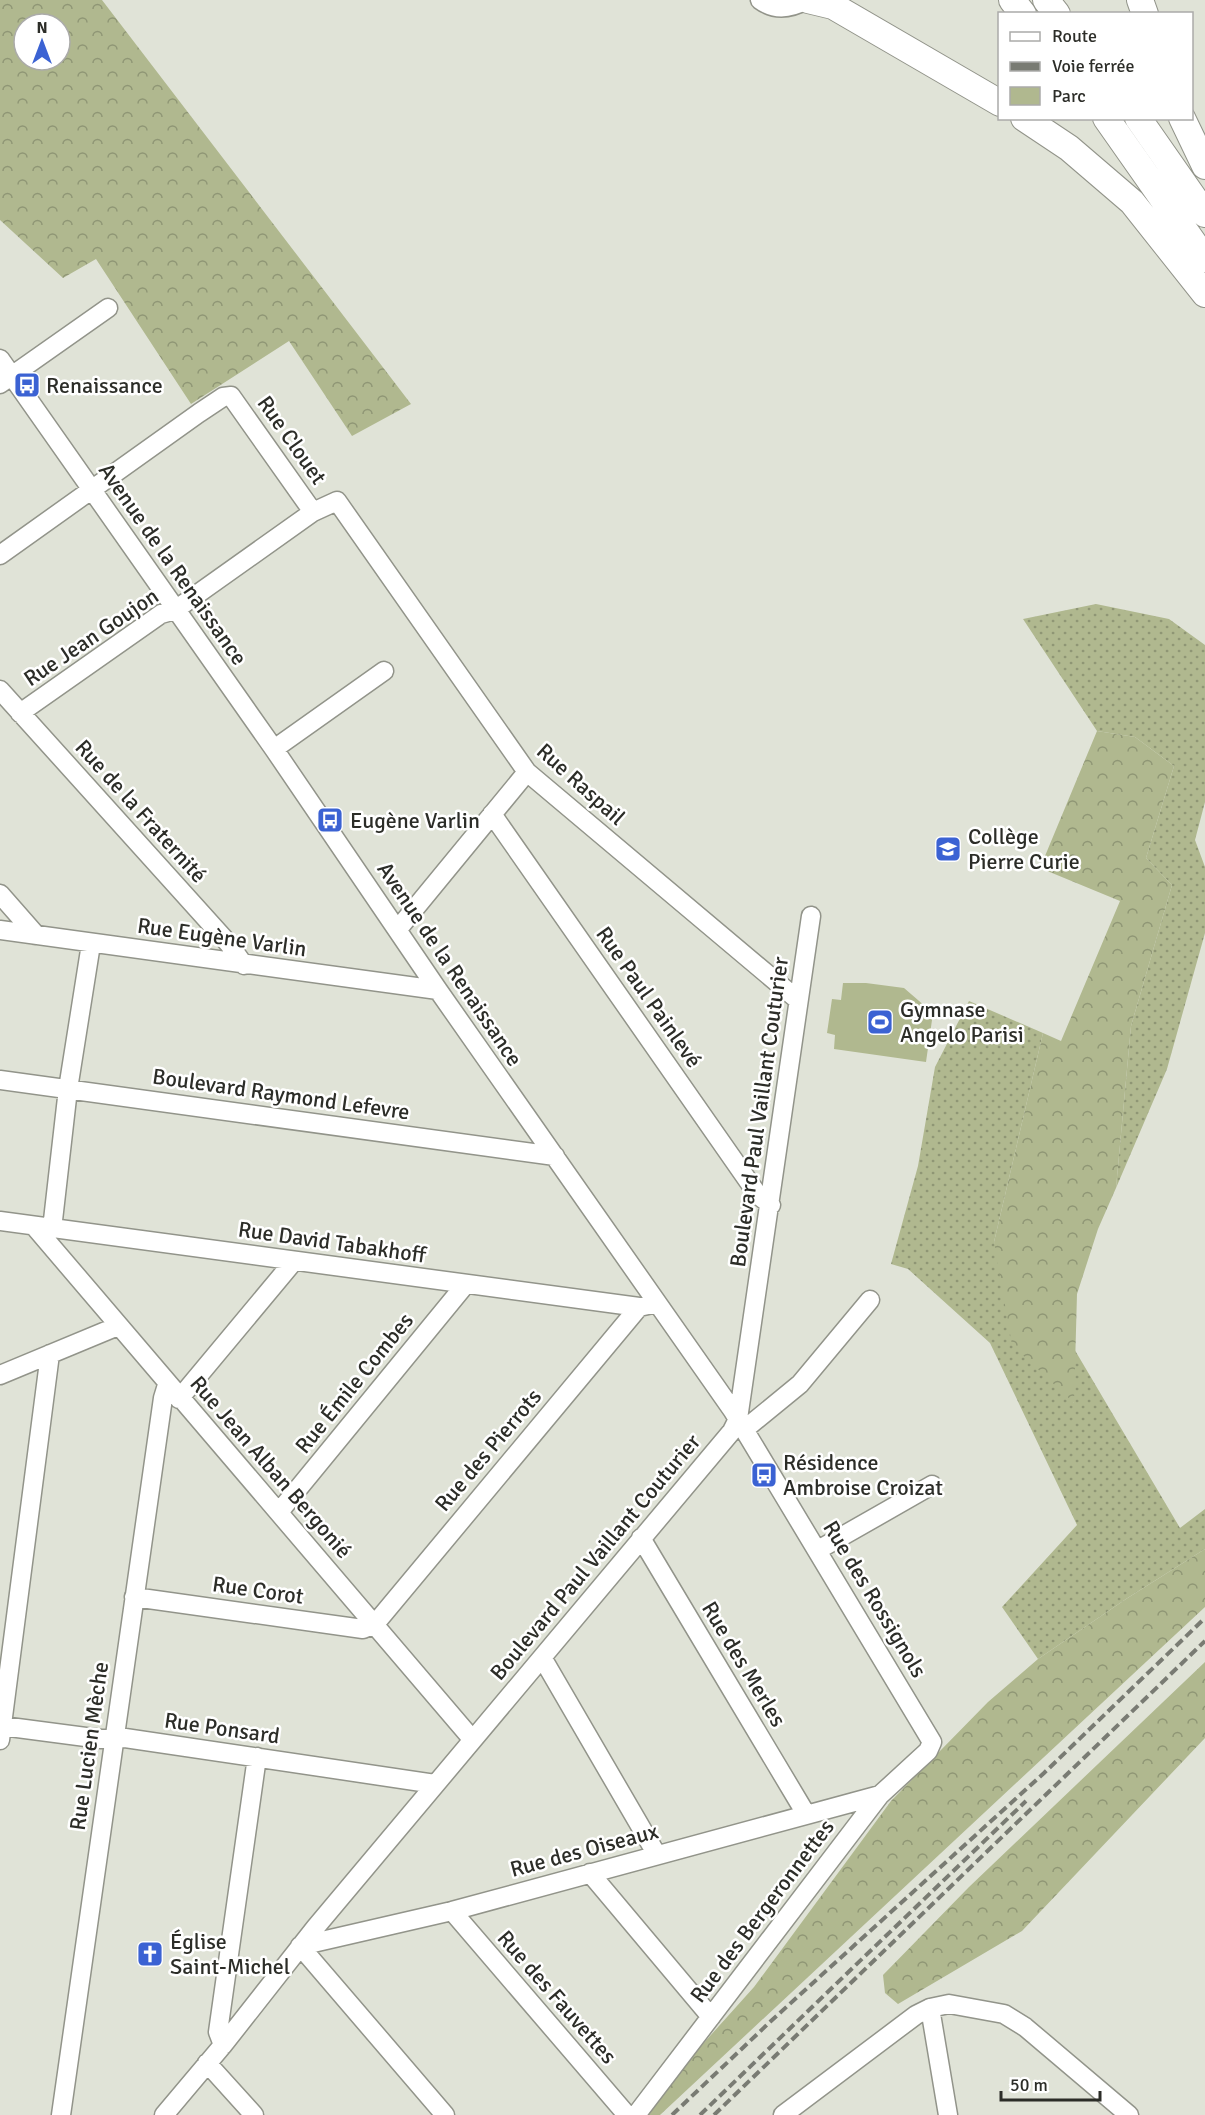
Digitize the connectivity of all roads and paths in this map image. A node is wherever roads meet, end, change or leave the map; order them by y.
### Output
1 (760, 0) edge
2 (807, 0) edge
3 (1012, 0) edge
4 (1046, 0) edge
5 (1021, 12) edge
6 (1055, 12) edge
7 (998, 102) edge
8 (1027, 120) edge
9 (1107, 120) edge
10 (1139, 120) edge
11 (1183, 120) edge
12 (1205, 166) edge
13 (1205, 214) edge
14 (1205, 259) edge
15 (1205, 294) edge
16 (108, 308) dead end
17 (0, 359) edge
18 (6, 380) edge
19 (92, 489) junction
20 (337, 501) joint
21 (313, 512) junction
22 (0, 555) edge
23 (175, 610) junction
24 (384, 670) dead end
25 (0, 690) edge
26 (20, 713) junction
27 (274, 749) junction
28 (527, 772) junction
29 (492, 814) junction
30 (0, 894) edge
31 (811, 916) dead end
32 (398, 929) junction
33 (0, 930) edge
34 (36, 934) junction
35 (91, 944) junction
36 (244, 965) junction
37 (438, 990) junction
38 (798, 1000) junction
39 (0, 1080) edge
40 (68, 1089) junction
41 (555, 1156) junction
42 (771, 1205) junction
43 (0, 1221) edge
44 (43, 1227) junction
45 (294, 1261) junction
46 (465, 1285) junction
47 (870, 1300) dead end
48 (657, 1303) junction
49 (639, 1307) junction
50 (118, 1326) junction
51 (50, 1354) junction
52 (0, 1375) edge
53 (173, 1392) junction
54 (742, 1424) junction
55 (932, 1485) dead end
56 (279, 1512) junction
57 (642, 1539) junction
58 (818, 1550) junction
59 (134, 1597) junction
60 (375, 1624) junction
61 (543, 1659) junction
62 (1, 1733) edge
63 (115, 1739) junction
64 (472, 1739) junction
65 (932, 1742) joint
66 (257, 1757) junction
67 (435, 1784) junction
68 (880, 1795) junction
69 (806, 1814) junction
70 (657, 1855) junction
71 (590, 1874) junction
72 (452, 1911) junction
73 (300, 1946) junction
74 (930, 2008) junction
75 (711, 2017) junction
76 (223, 2045) junction
77 (207, 2063) junction
78 (438, 2112) edge
79 (61, 2115) edge
80 (164, 2115) edge
81 (254, 2115) edge
82 (627, 2115) edge
83 (636, 2115) edge
84 (783, 2115) edge
85 (948, 2115) edge
86 (1130, 2115) edge

1 - 2 street
2 - 7 highway
3 - 5 highway
4 - 6 highway
8 - 15 highway
9 - 14 highway
10 - 13 highway
11 - 12 highway
16 - 18 street
17 - 18 street, Avenue de la Renaissance
18 - 19 street, Avenue de la Renaissance
19 - 21 street, Rue Clouet
19 - 22 street
19 - 23 street, Avenue de la Renaissance
20 - 21 street, Rue Jean Goujon
20 - 28 street, Rue Raspail
21 - 23 street, Rue Jean Goujon
23 - 26 street, Rue Jean Goujon
23 - 27 street, Avenue de la Renaissance
24 - 27 street
25 - 26 street, Rue de la Fraternité
26 - 36 street, Rue de la Fraternité
27 - 32 street, Avenue de la Renaissance
28 - 29 street
28 - 38 street, Rue Raspail
29 - 32 street
29 - 42 street, Rue Paul Painlevé
30 - 34 street
31 - 38 street, Boulevard Paul Vaillant Couturier
32 - 37 street, Avenue de la Renaissance
33 - 34 street, Rue Eugène Varlin
34 - 35 street, Rue Eugène Varlin
35 - 36 street, Rue Eugène Varlin
35 - 40 street
36 - 37 street, Rue Eugène Varlin
37 - 41 street, Avenue de la Renaissance
38 - 42 street, Boulevard Paul Vaillant Couturier
39 - 40 street, Boulevard Raymond Lefevre
40 - 41 street, Boulevard Raymond Lefevre
40 - 44 street
41 - 48 street, Avenue de la Renaissance
42 - 54 street, Boulevard Paul Vaillant Couturier
43 - 44 street, Rue David Tabakhoff
44 - 45 street, Rue David Tabakhoff
44 - 50 street, Rue Jean Alban Bergonié
45 - 46 street, Rue David Tabakhoff
45 - 53 street
46 - 49 street, Rue David Tabakhoff
46 - 56 street, Rue Émile Combes
47 - 54 street
48 - 49 street, Rue David Tabakhoff
48 - 54 street, Avenue de la Renaissance
49 - 60 street, Rue des Pierrots
50 - 51 street
50 - 53 street, Rue Jean Alban Bergonié
51 - 52 street
51 - 62 street
53 - 56 street, Rue Jean Alban Bergonié
53 - 59 street, Rue Lucien Mèche
54 - 57 street, Boulevard Paul Vaillant Couturier
54 - 58 street, Rue des Rossignols
55 - 58 street
56 - 60 street, Rue Jean Alban Bergonié
57 - 61 street, Boulevard Paul Vaillant Couturier
57 - 69 street, Rue des Merles
58 - 65 street, Rue des Rossignols
59 - 60 street, Rue Corot
59 - 63 street, Rue Lucien Mèche
60 - 64 street, Rue Jean Alban Bergonié
61 - 64 street, Boulevard Paul Vaillant Couturier
61 - 70 street
62 - 63 street, Rue Ponsard
63 - 66 street, Rue Ponsard
63 - 79 street, Rue Lucien Mèche
64 - 67 street, Boulevard Paul Vaillant Couturier
65 - 68 street, Rue des Bergeronnettes
66 - 67 street, Rue Ponsard
66 - 76 street
67 - 73 street, Boulevard Paul Vaillant Couturier
68 - 69 street, Rue des Oiseaux
68 - 75 street, Rue des Bergeronnettes
69 - 70 street, Rue des Oiseaux
70 - 71 street, Rue des Oiseaux
71 - 72 street, Rue des Oiseaux
71 - 75 street
72 - 73 street, Rue des Oiseaux
72 - 82 street, Rue des Fauvettes
73 - 76 street, Boulevard Paul Vaillant Couturier
73 - 78 street
74 - 84 street
74 - 85 street
74 - 86 street
75 - 83 street, Rue des Bergeronnettes
76 - 77 street, Boulevard Paul Vaillant Couturier
77 - 80 street, Boulevard Paul Vaillant Couturier
77 - 81 street

